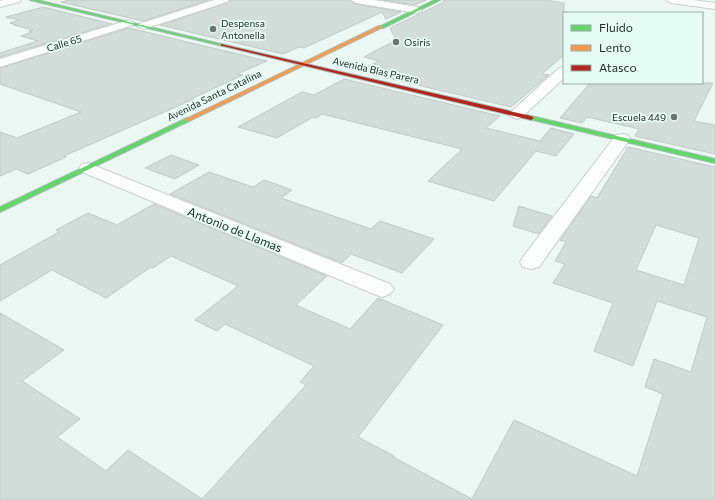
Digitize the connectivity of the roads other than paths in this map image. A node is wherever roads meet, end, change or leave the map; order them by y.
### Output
1 (16, 0) edge
2 (32, 0) edge
3 (224, 0) edge
4 (356, 0) edge
5 (438, 0) edge
6 (672, 0) edge
7 (0, 4) edge
8 (715, 6) edge
9 (417, 10) junction
10 (129, 23) junction
11 (143, 26) junction
12 (0, 63) edge
13 (305, 64) junction
14 (563, 72) edge
15 (517, 114) junction
16 (622, 139) junction
17 (715, 161) edge
18 (88, 168) junction
19 (0, 210) edge
20 (531, 262) dead end
21 (382, 289) dead end

1 - 7 street
2 - 10 main road, Avenida Blas Parera
3 - 11 street
4 - 9 street
5 - 9 main road, Avenida Santa Catalina
6 - 8 street
9 - 13 main road, Avenida Santa Catalina
10 - 11 main road, Avenida Blas Parera
10 - 12 street, Calle 65
11 - 13 main road, Avenida Blas Parera
13 - 15 main road, Avenida Blas Parera
13 - 18 main road, Avenida Santa Catalina
14 - 15 street
15 - 16 main road, Avenida Blas Parera
16 - 17 main road, Avenida Blas Parera
16 - 20 street
18 - 19 main road, Avenida Santa Catalina
18 - 21 street, Antonio de Llamas

